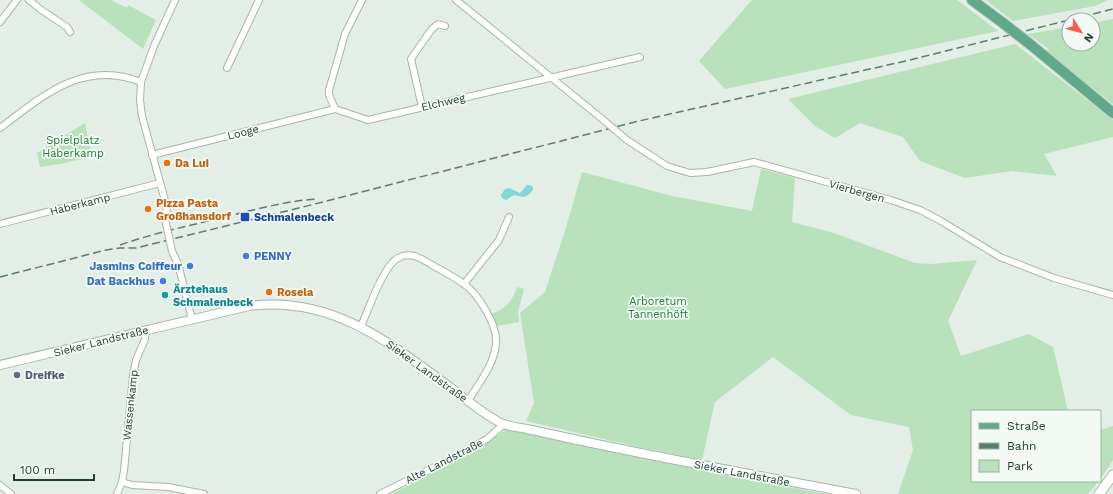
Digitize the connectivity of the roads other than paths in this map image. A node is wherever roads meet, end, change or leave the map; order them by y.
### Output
1 (17, 0) edge
2 (29, 0) edge
3 (175, 0) edge
4 (259, 0) edge
5 (362, 0) edge
6 (456, 0) edge
7 (972, 0) edge
8 (0, 22) edge
9 (445, 26) dead end
10 (70, 32) dead end
11 (640, 57) dead end
12 (227, 68) dead end
13 (551, 77) junction
14 (141, 82) junction
15 (422, 106) junction
16 (335, 110) junction
17 (1113, 113) edge
18 (0, 128) edge
19 (152, 155) junction
20 (160, 183) junction
21 (509, 217) dead end
22 (0, 224) edge
23 (464, 284) junction
24 (1113, 295) edge
25 (192, 319) junction
26 (361, 326) junction
27 (146, 330) junction
28 (0, 366) edge
29 (468, 400) junction
30 (504, 424) junction
31 (1113, 475) edge
32 (122, 482) junction
33 (0, 485) edge
34 (11, 494) edge
35 (116, 494) edge
36 (204, 494) edge
37 (380, 494) edge
38 (856, 494) edge
39 (1100, 494) edge

1 - 8 street
2 - 10 street
3 - 14 street
4 - 12 street
5 - 16 street
6 - 13 street, Vierbergen
7 - 17 main road, bridge
9 - 15 street
11 - 13 street, Elchweg
13 - 15 street, Elchweg
13 - 24 street, Vierbergen, bridge
14 - 18 street
14 - 19 street
15 - 16 street, Elchweg
16 - 19 street, Looge
19 - 20 street
20 - 22 street, Haberkamp
20 - 25 street, bridge
21 - 23 street
23 - 26 street
23 - 29 street
25 - 26 street, Sieker Landstraße
25 - 27 street, Sieker Landstraße
26 - 29 street, Sieker Landstraße
27 - 28 street, Sieker Landstraße
27 - 32 street, Wassenkamp
29 - 30 street, Sieker Landstraße
30 - 37 street, Alte Landstraße
30 - 38 street, Sieker Landstraße
31 - 39 main road
32 - 35 street
32 - 36 street
33 - 34 street

